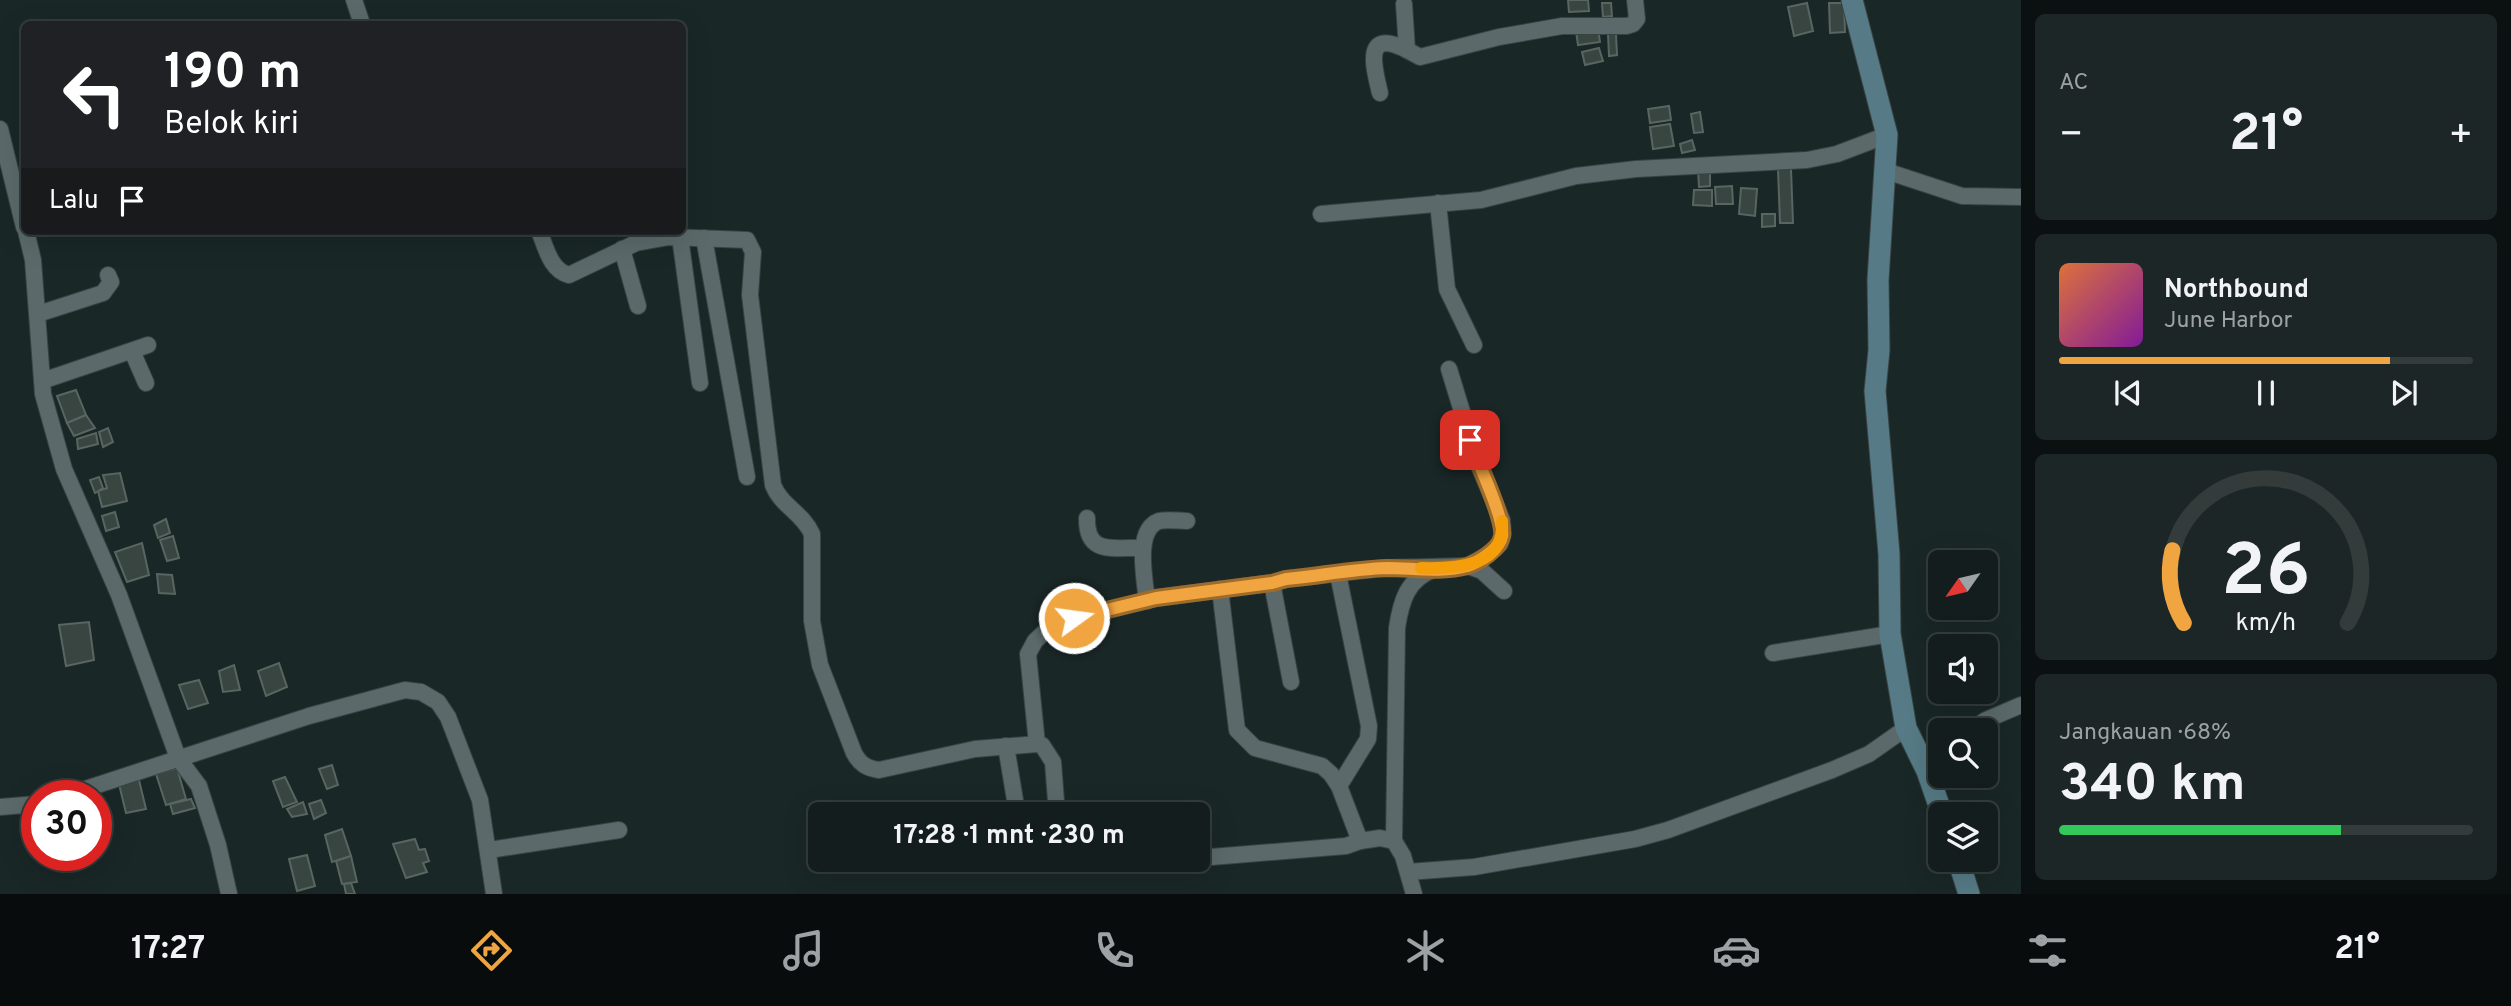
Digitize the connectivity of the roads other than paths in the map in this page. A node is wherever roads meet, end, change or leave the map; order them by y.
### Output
1 (354, 0) edge
2 (1634, 0) edge
3 (1852, 0) edge
4 (1404, 4) dead end
5 (361, 21) edge
6 (1407, 50) junction
7 (1380, 93) dead end
8 (0, 129) edge
9 (1887, 135) junction
10 (1886, 171) junction
11 (2021, 197) edge
12 (1437, 203) junction
13 (21, 213) edge
14 (1321, 214) dead end
15 (27, 235) edge
16 (541, 235) edge
17 (680, 237) junction
18 (704, 238) junction
19 (622, 249) junction
20 (108, 275) dead end
21 (638, 306) dead end
22 (38, 314) junction
23 (148, 345) dead end
24 (1474, 345) dead end
25 (132, 351) junction
26 (1449, 369) dead end
27 (42, 381) junction
28 (146, 383) dead end
29 (700, 383) dead end
30 (747, 477) dead end
31 (1087, 518) dead end
32 (1187, 521) dead end
33 (1143, 548) junction
34 (1468, 566) junction
35 (1437, 569) junction
36 (1338, 574) junction
37 (1272, 583) junction
38 (1220, 589) junction
39 (1504, 591) dead end
40 (1147, 601) junction
41 (1890, 634) junction
42 (1773, 653) dead end
43 (1291, 682) dead end
44 (2021, 705) edge
45 (1991, 718) edge
46 (1906, 728) junction
47 (1037, 744) junction
48 (1006, 747) junction
49 (1928, 756) edge
50 (178, 758) junction
51 (112, 780) edge
52 (1339, 786) junction
53 (1015, 802) edge
54 (1056, 802) edge
55 (21, 805) edge
56 (0, 807) edge
57 (619, 831) dead end
58 (1360, 841) junction
59 (1394, 841) junction
60 (489, 850) junction
61 (1210, 857) edge
62 (1408, 872) junction
63 (1962, 872) edge
64 (229, 894) edge
65 (494, 894) edge
66 (1414, 894) edge
67 (1969, 894) edge

1 - 5 street
2 - 6 street
3 - 9 street
4 - 6 street
6 - 7 street
8 - 13 street
9 - 10 street
9 - 12 street
10 - 11 street
10 - 41 street
12 - 14 street
12 - 24 street
15 - 22 street
16 - 19 street
17 - 18 street
17 - 19 street
17 - 29 street
18 - 30 street
18 - 48 street
19 - 21 street
20 - 22 street
22 - 27 street
23 - 25 street
25 - 27 street
25 - 28 street
26 - 34 street
27 - 50 street
31 - 33 street
32 - 33 street
33 - 40 street
34 - 35 street
34 - 39 street
35 - 36 street
35 - 59 street
36 - 37 street
36 - 52 street
37 - 38 street
37 - 43 street
38 - 40 street
38 - 52 street
40 - 47 street
41 - 42 street
41 - 46 street
44 - 45 street
46 - 49 street
46 - 62 street
47 - 48 street
47 - 54 street
48 - 53 street
50 - 51 street
50 - 60 street
50 - 64 street
52 - 58 street
55 - 56 street
57 - 60 street
58 - 59 street
58 - 61 street
59 - 62 street
60 - 65 street
62 - 66 street
63 - 67 street

